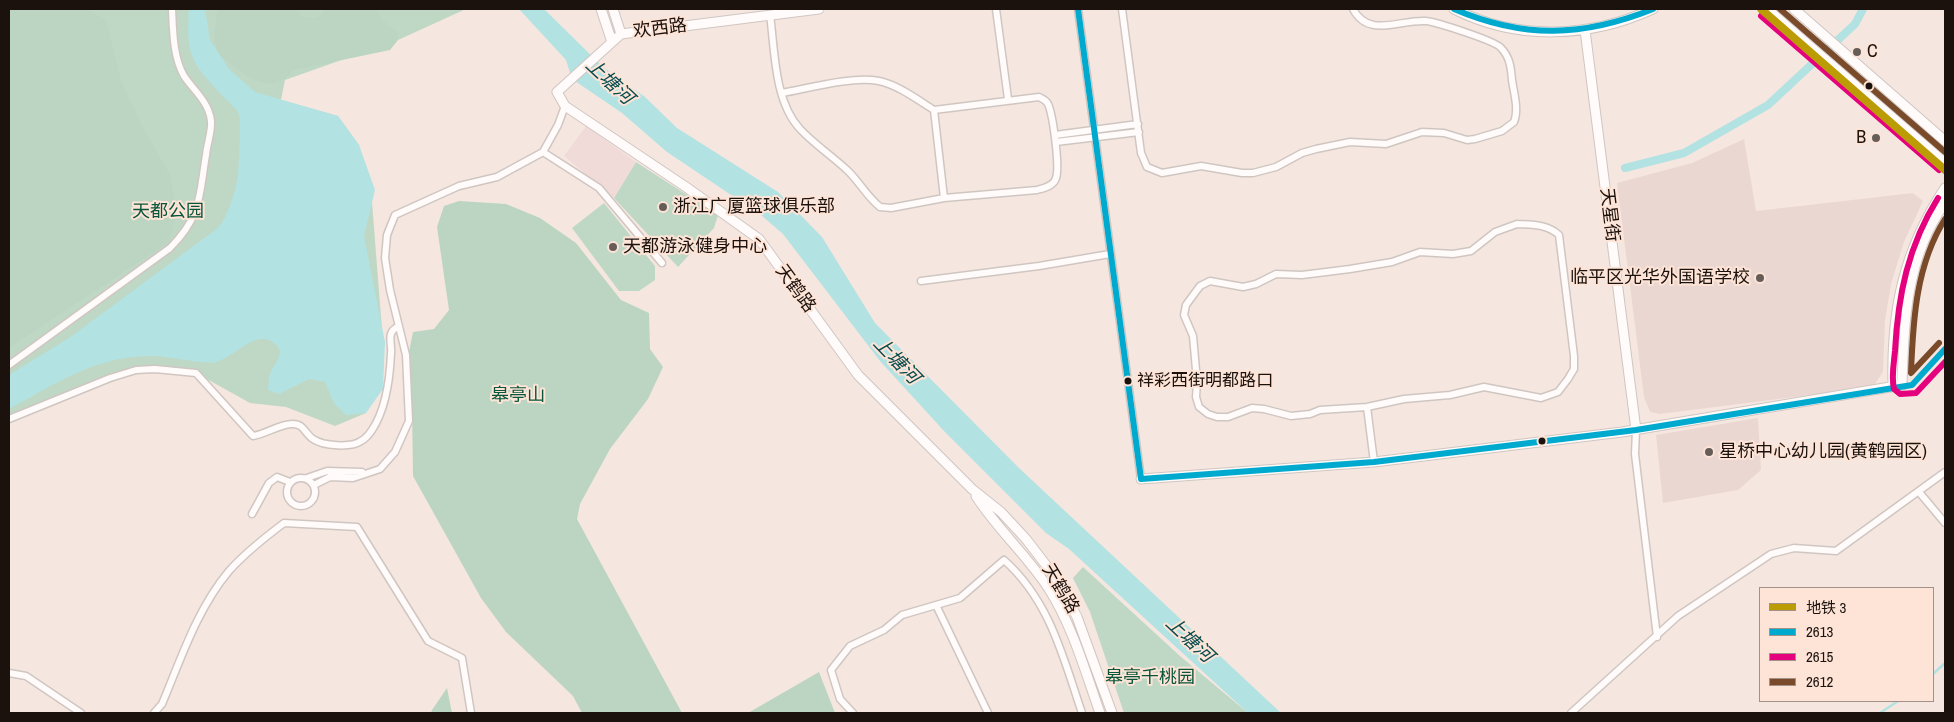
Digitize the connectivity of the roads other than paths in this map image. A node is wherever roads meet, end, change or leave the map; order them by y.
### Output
1 (172, 9) edge
2 (601, 9) edge
3 (613, 9) edge
4 (818, 9) edge
5 (996, 9) edge
6 (1078, 9) edge
7 (1122, 9) edge
8 (1353, 9) edge
9 (1454, 9) edge
10 (1653, 9) edge
11 (1766, 9) edge
12 (1794, 9) edge
13 (770, 15) junction
14 (1585, 30) junction
15 (621, 34) junction
16 (612, 42) junction
17 (782, 93) junction
18 (1008, 99) junction
19 (565, 106) junction
20 (934, 110) junction
21 (1138, 124) junction
22 (1094, 129) junction
23 (1139, 132) junction
24 (1096, 137) junction
25 (1055, 138) junction
26 (1945, 141) edge
27 (543, 152) junction
28 (1945, 163) edge
29 (1945, 188) edge
30 (944, 198) junction
31 (1945, 203) edge
32 (1110, 254) junction
33 (662, 263) dead end
34 (921, 281) dead end
35 (399, 326) junction
36 (9, 365) edge
37 (1898, 386) junction
38 (1367, 407) junction
39 (9, 419) edge
40 (1636, 430) junction
41 (1374, 462) junction
42 (380, 469) junction
43 (1945, 472) edge
44 (306, 478) junction
45 (1141, 479) joint
46 (290, 482) junction
47 (314, 485) junction
48 (972, 489) junction
49 (1918, 492) junction
50 (252, 514) dead end
51 (1945, 523) edge
52 (936, 605) junction
53 (1657, 637) junction
54 (9, 673) edge
55 (81, 713) edge
56 (154, 713) edge
57 (471, 713) edge
58 (853, 713) edge
59 (988, 713) edge
60 (1082, 713) edge
61 (1100, 713) edge
62 (1112, 713) edge
63 (1571, 713) edge

1 - 36 street
2 - 16 main road
3 - 15 main road
4 - 13 main road, 欢西路
5 - 18 street
6 - 22 street
7 - 21 street
8 - 23 street
9 - 14 main road
10 - 14 main road
11 - 28 main road
12 - 26 main road
13 - 15 main road, 欢西路
13 - 17 street
14 - 40 main road, 天星街
15 - 16 main road
16 - 19 main road
17 - 20 street
17 - 30 street
18 - 20 street
18 - 25 street
19 - 27 street
19 - 48 main road, 天鹤路
20 - 30 street
21 - 22 street
21 - 23 street
22 - 24 street
22 - 25 street
23 - 24 street
24 - 25 street
24 - 32 street
25 - 30 street
27 - 33 street
27 - 35 street
29 - 37 main road
31 - 37 main road
32 - 34 street
32 - 45 street
35 - 39 street
35 - 42 street
37 - 40 main road
38 - 38 street
38 - 41 street
40 - 41 main road
40 - 53 street
41 - 45 main road
42 - 44 street
42 - 47 street
43 - 49 street
44 - 46 street
44 - 47 street
46 - 47 street
46 - 50 street
48 - 61 main road, 天鹤路
48 - 62 main road, 天鹤路
49 - 51 street
49 - 53 street
52 - 58 street
52 - 59 street
52 - 60 street
53 - 63 street
54 - 55 street
56 - 57 street

